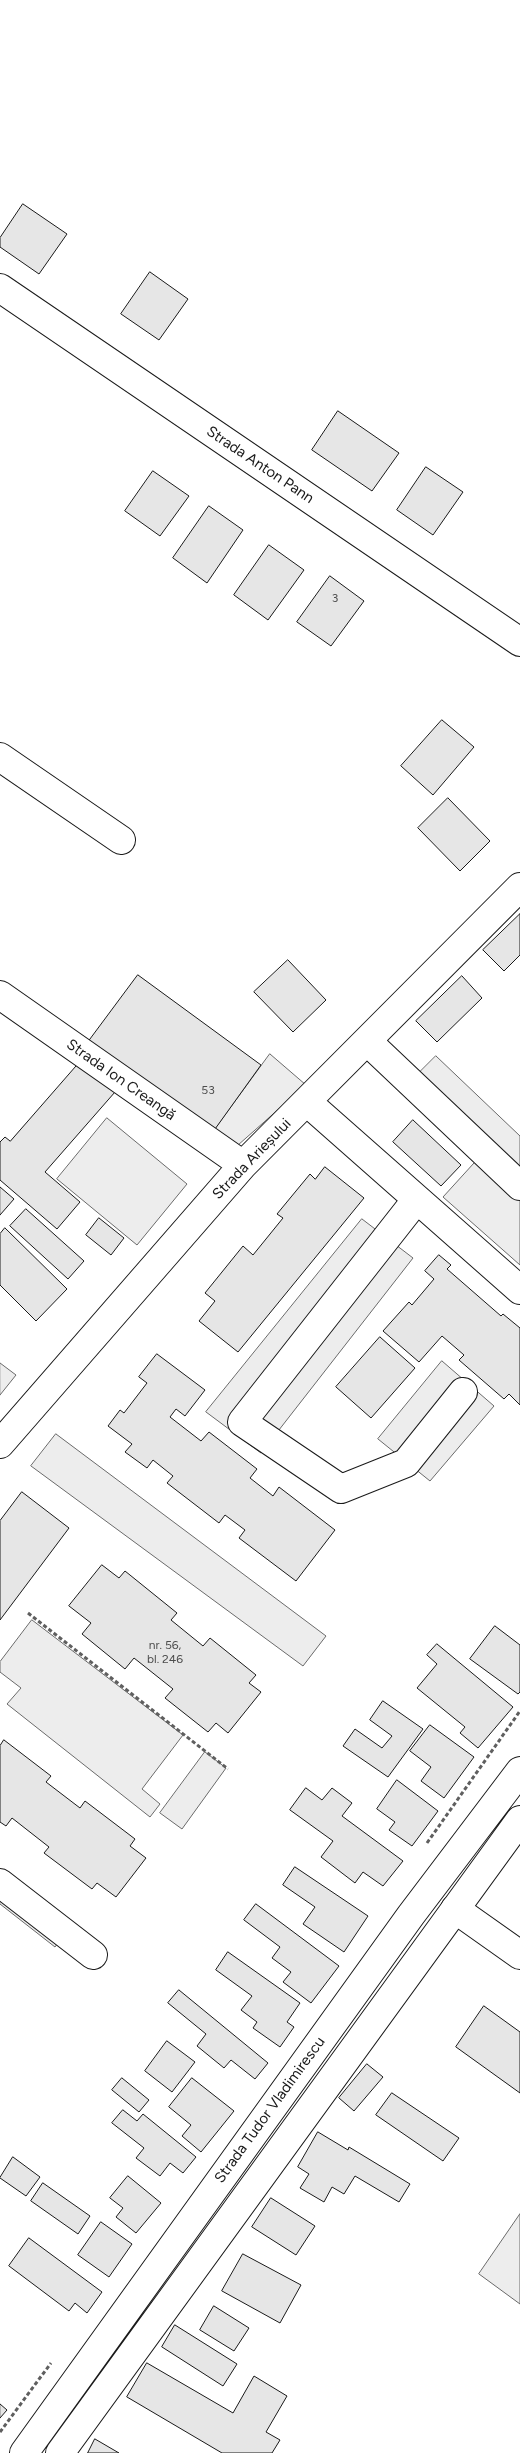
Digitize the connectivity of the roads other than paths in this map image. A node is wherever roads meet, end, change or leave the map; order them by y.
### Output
1 (0, 288) edge
2 (520, 642) edge
3 (0, 756) edge
4 (121, 840) dead end
5 (520, 887) edge
6 (0, 995) edge
7 (368, 1042) junction
8 (307, 1102) junction
9 (242, 1165) junction
10 (520, 1186) edge
11 (417, 1199) junction
12 (520, 1290) edge
13 (463, 1392) dead end
14 (0, 1444) edge
15 (520, 1770) edge
16 (520, 1820) edge
17 (0, 1883) edge
18 (455, 1909) junction
19 (92, 1955) dead end
20 (520, 1955) edge
21 (24, 2453) edge
22 (60, 2453) edge

1 - 2 street, Strada Anton Pann
3 - 4 street
5 - 7 street, Strada Arieșului
6 - 9 street, Strada Ion Creangă
7 - 8 street, Strada Arieșului
7 - 10 street
8 - 9 street, Strada Arieșului
8 - 11 street
9 - 14 street, Strada Arieșului
11 - 12 street
11 - 13 street
15 - 21 street, Strada Tudor Vladimirescu
16 - 18 street
17 - 19 street
18 - 20 street
18 - 22 street

